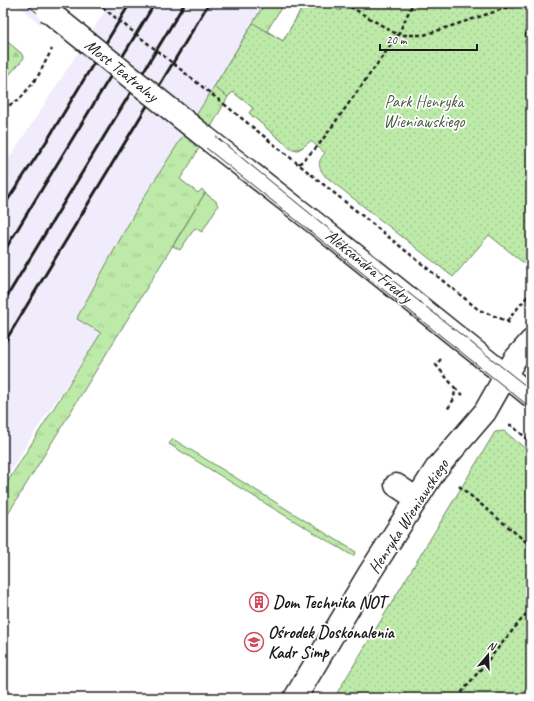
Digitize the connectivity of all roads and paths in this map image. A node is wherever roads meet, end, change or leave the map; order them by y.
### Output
1 (97, 3) edge
2 (344, 3) edge
3 (413, 3) edge
4 (508, 3) edge
5 (527, 4) edge
6 (531, 4) edge
7 (43, 7) edge
8 (509, 7) junction
9 (398, 35) junction
10 (55, 43) dead end
11 (531, 59) edge
12 (3, 109) edge
13 (205, 137) joint
14 (299, 164) junction
15 (531, 292) edge
16 (507, 321) junction
17 (523, 335) edge
18 (505, 376) junction
19 (531, 396) edge
20 (505, 424) dead end
21 (531, 442) edge
22 (457, 484) dead end
23 (396, 485) dead end
24 (417, 499) junction
25 (531, 546) edge
26 (531, 608) edge
27 (295, 698) edge
28 (457, 698) edge

1 - 14 path, bridge
2 - 9 path
3 - 9 path
4 - 8 path
5 - 6 path
5 - 8 path
5 - 11 path
7 - 13 street, Most Teatralny, bridge
8 - 9 path
9 - 14 path
10 - 12 path
13 - 18 street, Aleksandra Fredry
14 - 16 path
15 - 16 path
16 - 17 path
17 - 18 street, Henryka Wieniawskiego
18 - 19 street, Aleksandra Fredry
18 - 24 street, Henryka Wieniawskiego
20 - 21 path
22 - 25 path
23 - 24 street
24 - 27 street, Henryka Wieniawskiego
26 - 28 path

